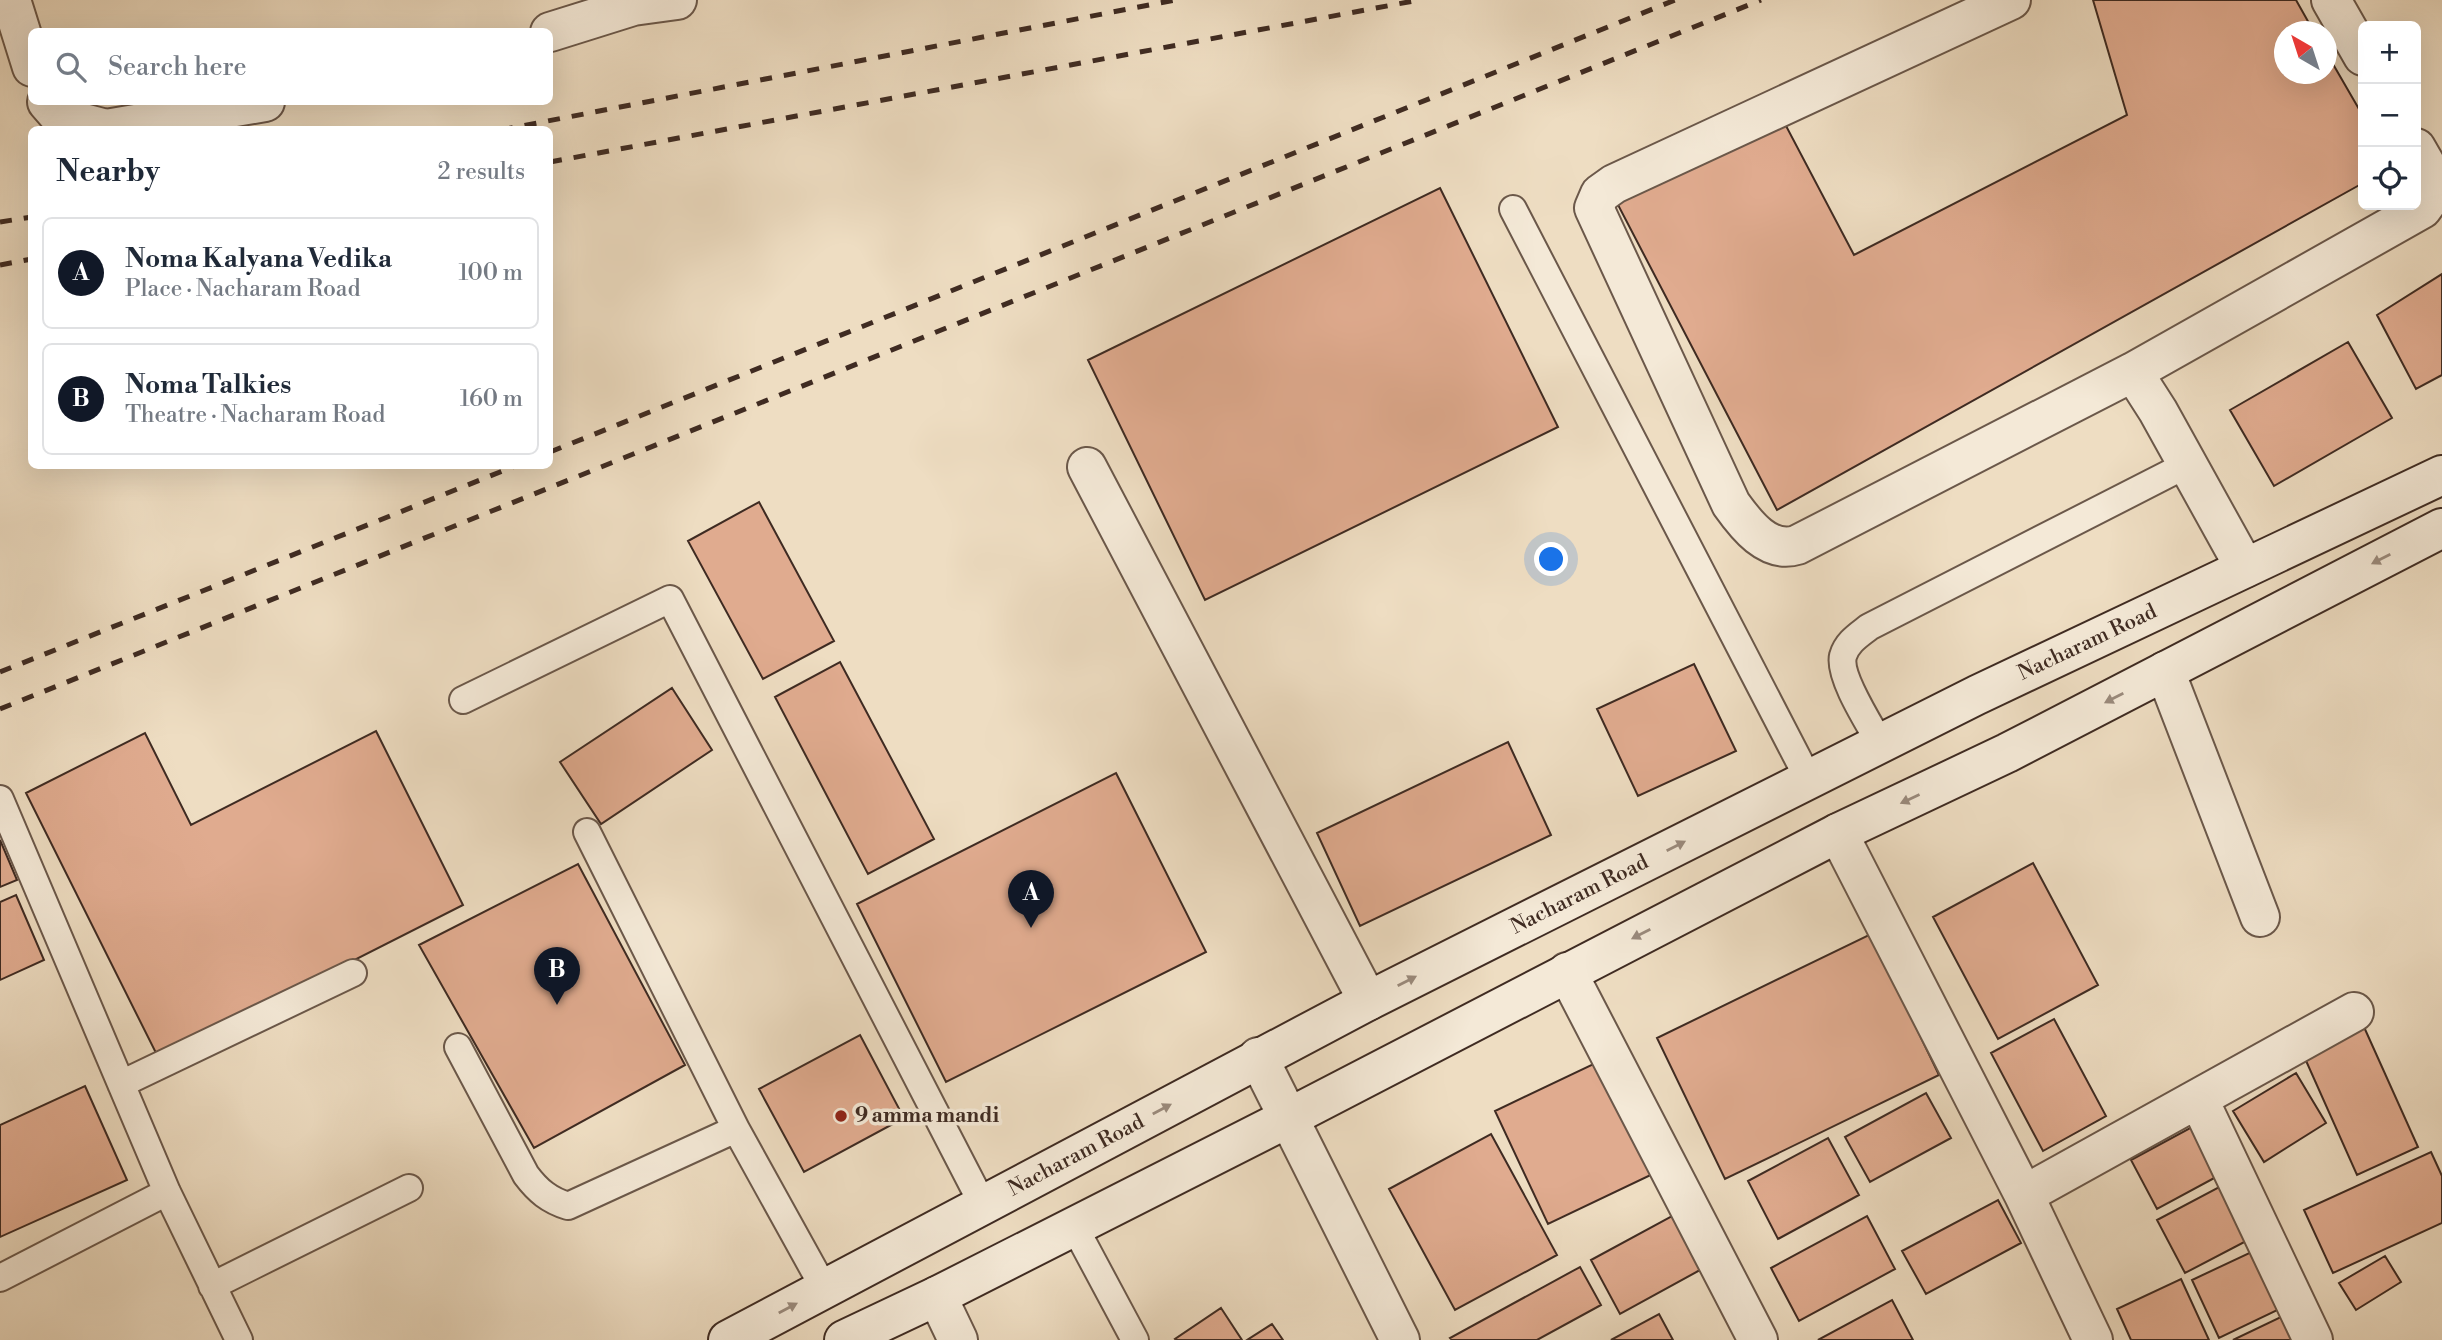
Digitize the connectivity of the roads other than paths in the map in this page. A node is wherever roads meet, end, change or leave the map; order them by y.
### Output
1 (10, 0) edge
2 (677, 0) edge
3 (2011, 0) edge
4 (2331, 0) edge
5 (553, 31) edge
6 (2358, 47) edge
7 (28, 55) edge
8 (50, 105) edge
9 (248, 105) edge
10 (92, 126) edge
11 (129, 126) edge
12 (2421, 157) edge
13 (1513, 209) dead end
14 (2420, 210) edge
15 (2421, 210) edge
16 (2133, 372) junction
17 (2186, 465) junction
18 (1087, 467) dead end
19 (2442, 475) edge
20 (2442, 528) edge
21 (2252, 565) junction
22 (2286, 609) junction
23 (2165, 671) junction
24 (463, 699) dead end
25 (1880, 743) junction
26 (1809, 780) junction
27 (0, 799) edge
28 (587, 832) dead end
29 (1838, 833) junction
30 (2260, 917) dead end
31 (1567, 972) junction
32 (353, 973) dead end
33 (1368, 1001) junction
34 (2354, 1012) dead end
35 (458, 1047) dead end
36 (1258, 1057) junction
37 (121, 1084) junction
38 (2199, 1100) junction
39 (1290, 1117) junction
40 (736, 1129) junction
41 (409, 1188) dead end
42 (167, 1192) junction
43 (2024, 1195) junction
44 (983, 1205) junction
45 (1073, 1226) junction
46 (0, 1278) edge
47 (212, 1286) junction
48 (824, 1288) junction
49 (937, 1296) junction
50 (239, 1340) edge
51 (728, 1340) edge
52 (844, 1340) edge
53 (958, 1340) edge
54 (1135, 1340) edge
55 (1400, 1340) edge
56 (1758, 1340) edge
57 (2093, 1340) edge
58 (2314, 1340) edge

1 - 7 street
2 - 5 street
3 - 16 street
4 - 6 street
8 - 10 street
9 - 11 street
12 - 15 street
13 - 26 lane
14 - 16 street
16 - 17 street
17 - 21 street
17 - 25 lane
18 - 33 street
19 - 21 street, Nacharam Road
20 -> 22 street
21 - 22 street
21 - 25 street, Nacharam Road
22 - 23 street
23 -> 29 street
23 - 30 street
24 - 44 lane
25 - 26 street, Nacharam Road
33 -> 26 street, Nacharam Road
27 - 37 lane
28 - 40 lane
29 -> 31 street
29 - 43 street
31 - 39 street
31 - 56 street
32 - 37 lane
33 - 36 street, Nacharam Road
34 - 38 street
35 - 40 lane
36 - 39 street
44 -> 36 street, Nacharam Road
37 - 42 lane
38 - 43 street
38 - 58 street
39 - 45 street
39 - 55 street
40 - 48 lane
41 - 47 lane
42 - 46 lane
42 - 47 lane
43 - 57 street
44 - 48 street, Nacharam Road
45 - 49 street
45 - 54 lane
47 - 50 lane
51 -> 48 street, Nacharam Road
49 - 52 street
49 - 53 street

